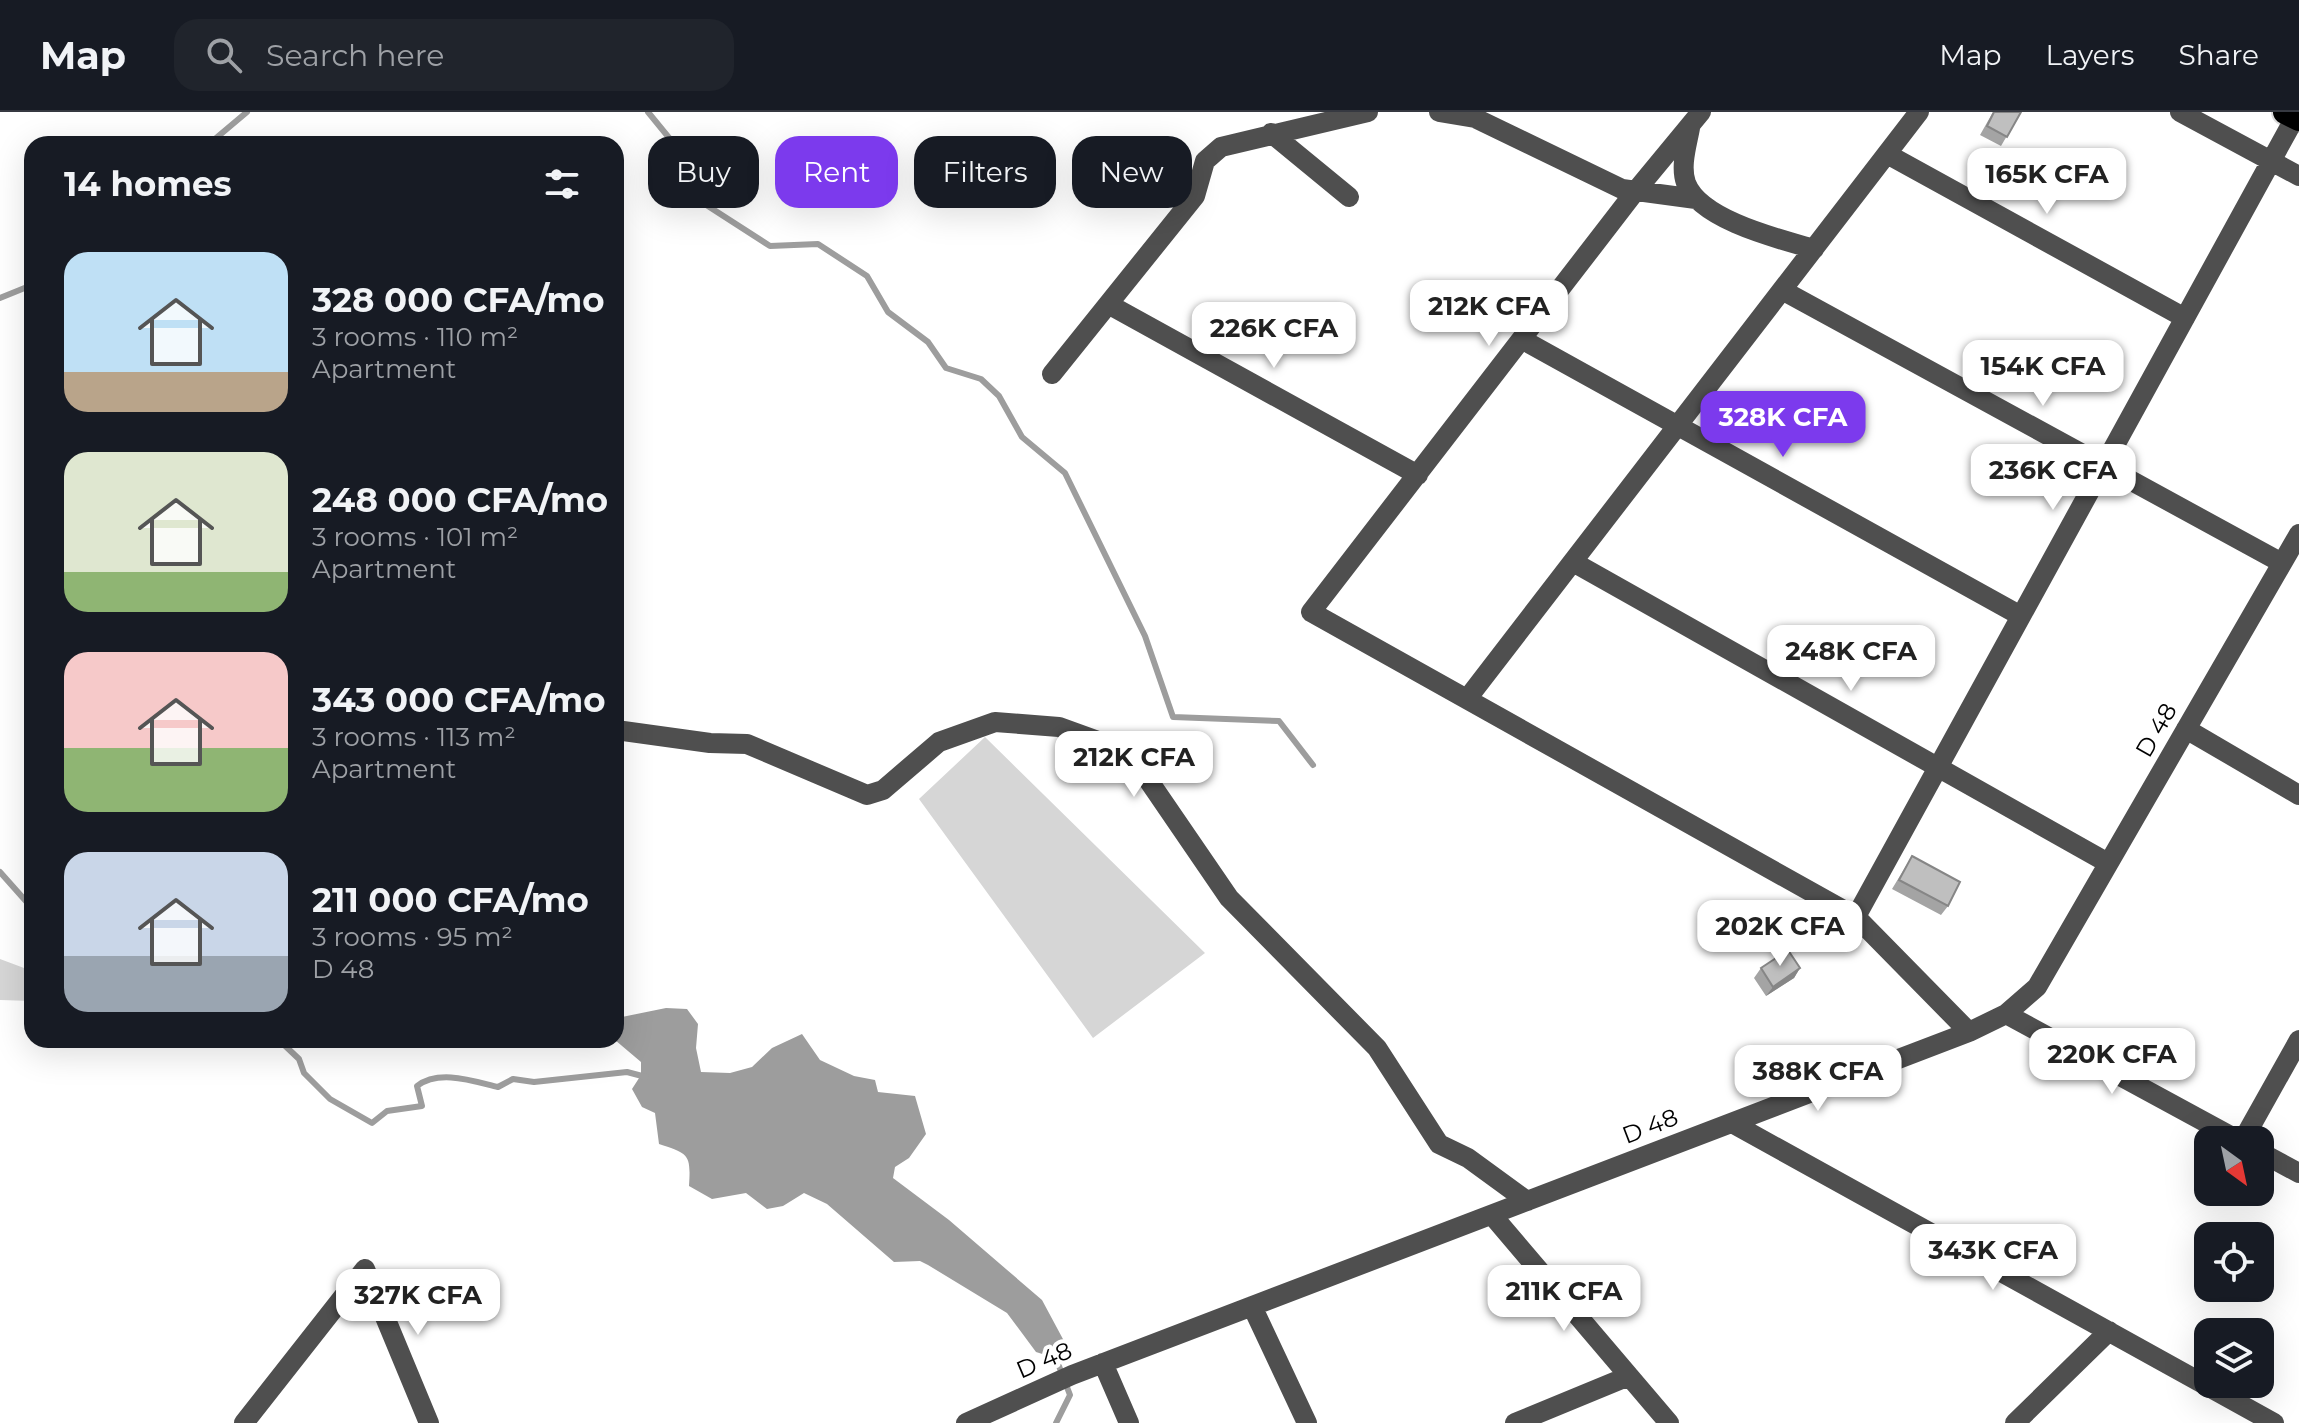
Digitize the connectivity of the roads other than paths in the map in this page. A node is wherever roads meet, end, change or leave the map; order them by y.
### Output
1 (1368, 112) edge
2 (1439, 112) edge
3 (1919, 112) edge
4 (2180, 112) edge
5 (2294, 115) edge
6 (1696, 118) edge
7 (1271, 133) junction
8 (1887, 154) junction
9 (2271, 161) junction
10 (2299, 176) edge
11 (1634, 193) junction
12 (1349, 197) dead end
13 (1696, 199) junction
14 (1814, 249) junction
15 (1782, 290) junction
16 (1108, 304) junction
17 (2185, 318) junction
18 (1523, 340) junction
19 (1052, 374) dead end
20 (1678, 426) junction
21 (2104, 466) junction
22 (1418, 475) junction
23 (2299, 534) edge
24 (1573, 562) junction
25 (2282, 563) junction
26 (2021, 616) junction
27 (1467, 699) junction
28 (2186, 729) junction
29 (624, 731) edge
30 (1938, 767) junction
31 (2299, 795) edge
32 (2108, 863) junction
33 (1851, 925) junction
34 (2006, 1014) junction
35 (1969, 1032) junction
36 (2299, 1040) edge
37 (1732, 1123) junction
38 (2214, 1126) edge
39 (2248, 1126) edge
40 (2274, 1160) edge
41 (2299, 1173) edge
42 (1527, 1201) junction
43 (1492, 1215) junction
44 (1252, 1306) junction
45 (2109, 1331) junction
46 (1103, 1363) junction
47 (1629, 1376) junction
48 (244, 1423) edge
49 (429, 1423) edge
50 (966, 1423) edge
51 (1129, 1423) edge
52 (1307, 1423) edge
53 (1515, 1423) edge
54 (1669, 1423) edge
55 (2015, 1423) edge
56 (2274, 1423) edge

1 - 7 street
2 - 11 street
3 - 8 street
4 - 9 street
5 - 9 street
6 - 11 street
6 - 13 street
7 - 12 street
7 - 16 street
8 - 14 street
8 - 17 street
9 - 10 street
9 - 17 street
11 - 13 street
11 - 18 street
13 - 14 street
14 - 15 street
15 - 20 street
15 - 21 street
16 - 19 street
16 - 22 street
17 - 21 street
18 - 20 street
18 - 22 street
20 - 24 street
20 - 26 street
21 - 25 street
21 - 26 street
22 - 27 street
23 - 25 street, D 48
24 - 27 street
24 - 30 street
25 - 28 street, D 48
26 - 30 street
27 - 33 street
28 - 31 street
28 - 32 street, D 48
29 - 42 street
30 - 32 street
30 - 33 street
32 - 34 street, D 48
33 - 35 street
34 - 35 street, D 48
34 - 38 street
35 - 37 street, D 48
36 - 39 street
37 - 42 street, D 48
37 - 45 street
40 - 41 street
42 - 43 street, D 48
43 - 44 street, D 48
43 - 47 street
44 - 46 street, D 48
44 - 52 street
45 - 55 street
45 - 56 street
46 - 50 street, D 48
46 - 51 street
47 - 53 street
47 - 54 street
48 - 49 street

